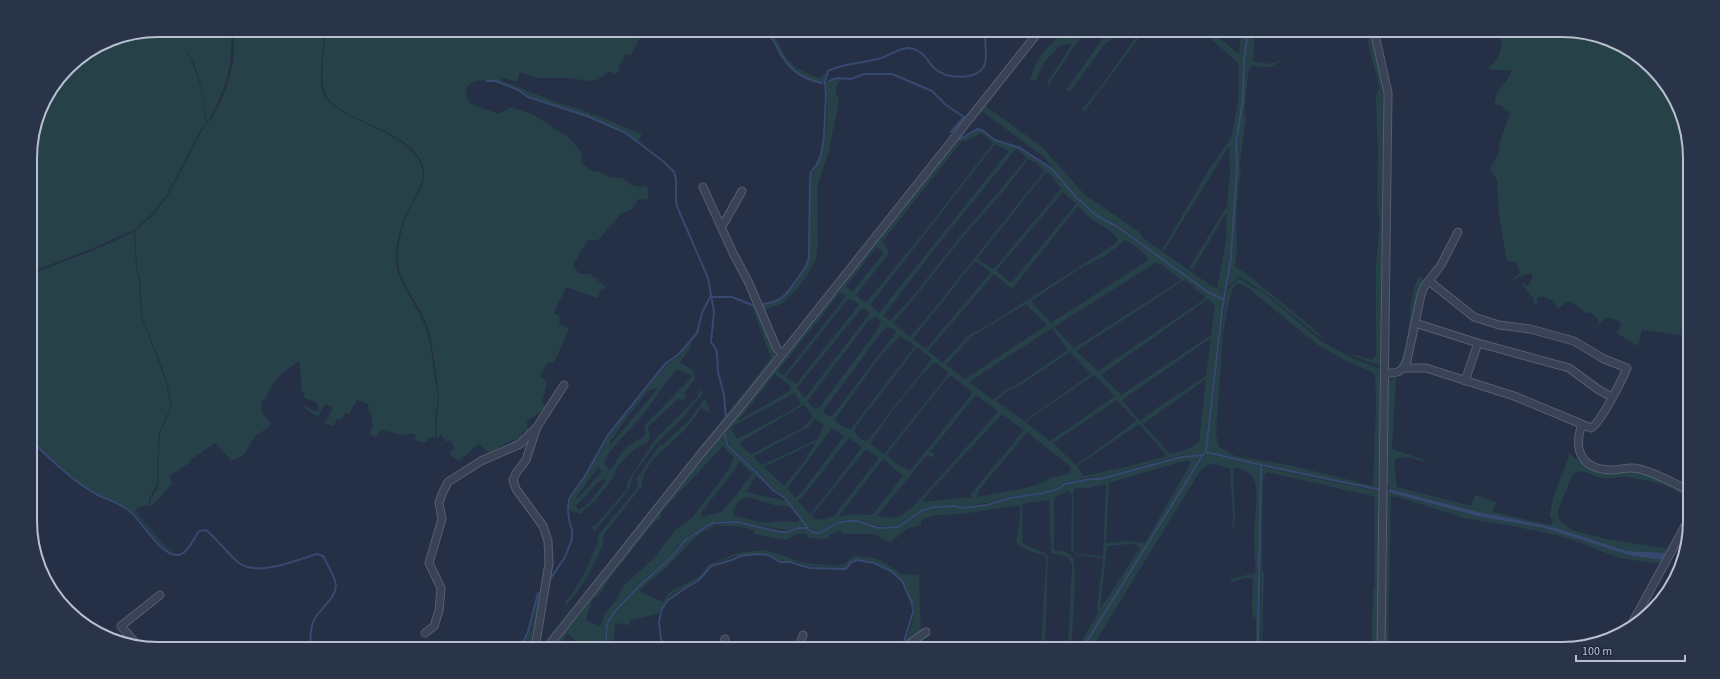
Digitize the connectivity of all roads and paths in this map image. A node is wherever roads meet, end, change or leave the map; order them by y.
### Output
1 (1034, 37) edge
2 (1376, 37) edge
3 (703, 187) dead end
4 (742, 191) dead end
5 (720, 225) junction
6 (1458, 232) dead end
7 (1429, 281) junction
8 (1416, 323) junction
9 (1478, 343) junction
10 (782, 353) junction
11 (1404, 368) junction
12 (1384, 373) junction
13 (1465, 380) junction
14 (564, 385) dead end
15 (1612, 398) junction
16 (1582, 424) junction
17 (537, 427) junction
18 (1683, 488) edge
19 (1683, 530) edge
20 (160, 595) dead end
21 (1635, 617) edge
22 (926, 632) dead end
23 (426, 633) dead end
24 (803, 635) dead end
25 (725, 639) dead end
26 (133, 640) edge
27 (536, 642) edge
28 (552, 642) edge
29 (724, 642) edge
30 (800, 642) edge
31 (912, 642) edge
32 (1381, 642) edge

1 - 10 street
2 - 12 street
3 - 5 street
4 - 5 street
5 - 10 street
6 - 7 street
7 - 8 street
7 - 15 street
8 - 9 street
8 - 11 street
9 - 13 street
9 - 15 street
10 - 28 street
11 - 12 street
11 - 13 street
12 - 32 street
13 - 16 street
14 - 17 street
15 - 16 street
16 - 18 street
17 - 23 street
17 - 27 street
19 - 21 street
20 - 26 street
22 - 31 street
24 - 30 street
25 - 29 street

